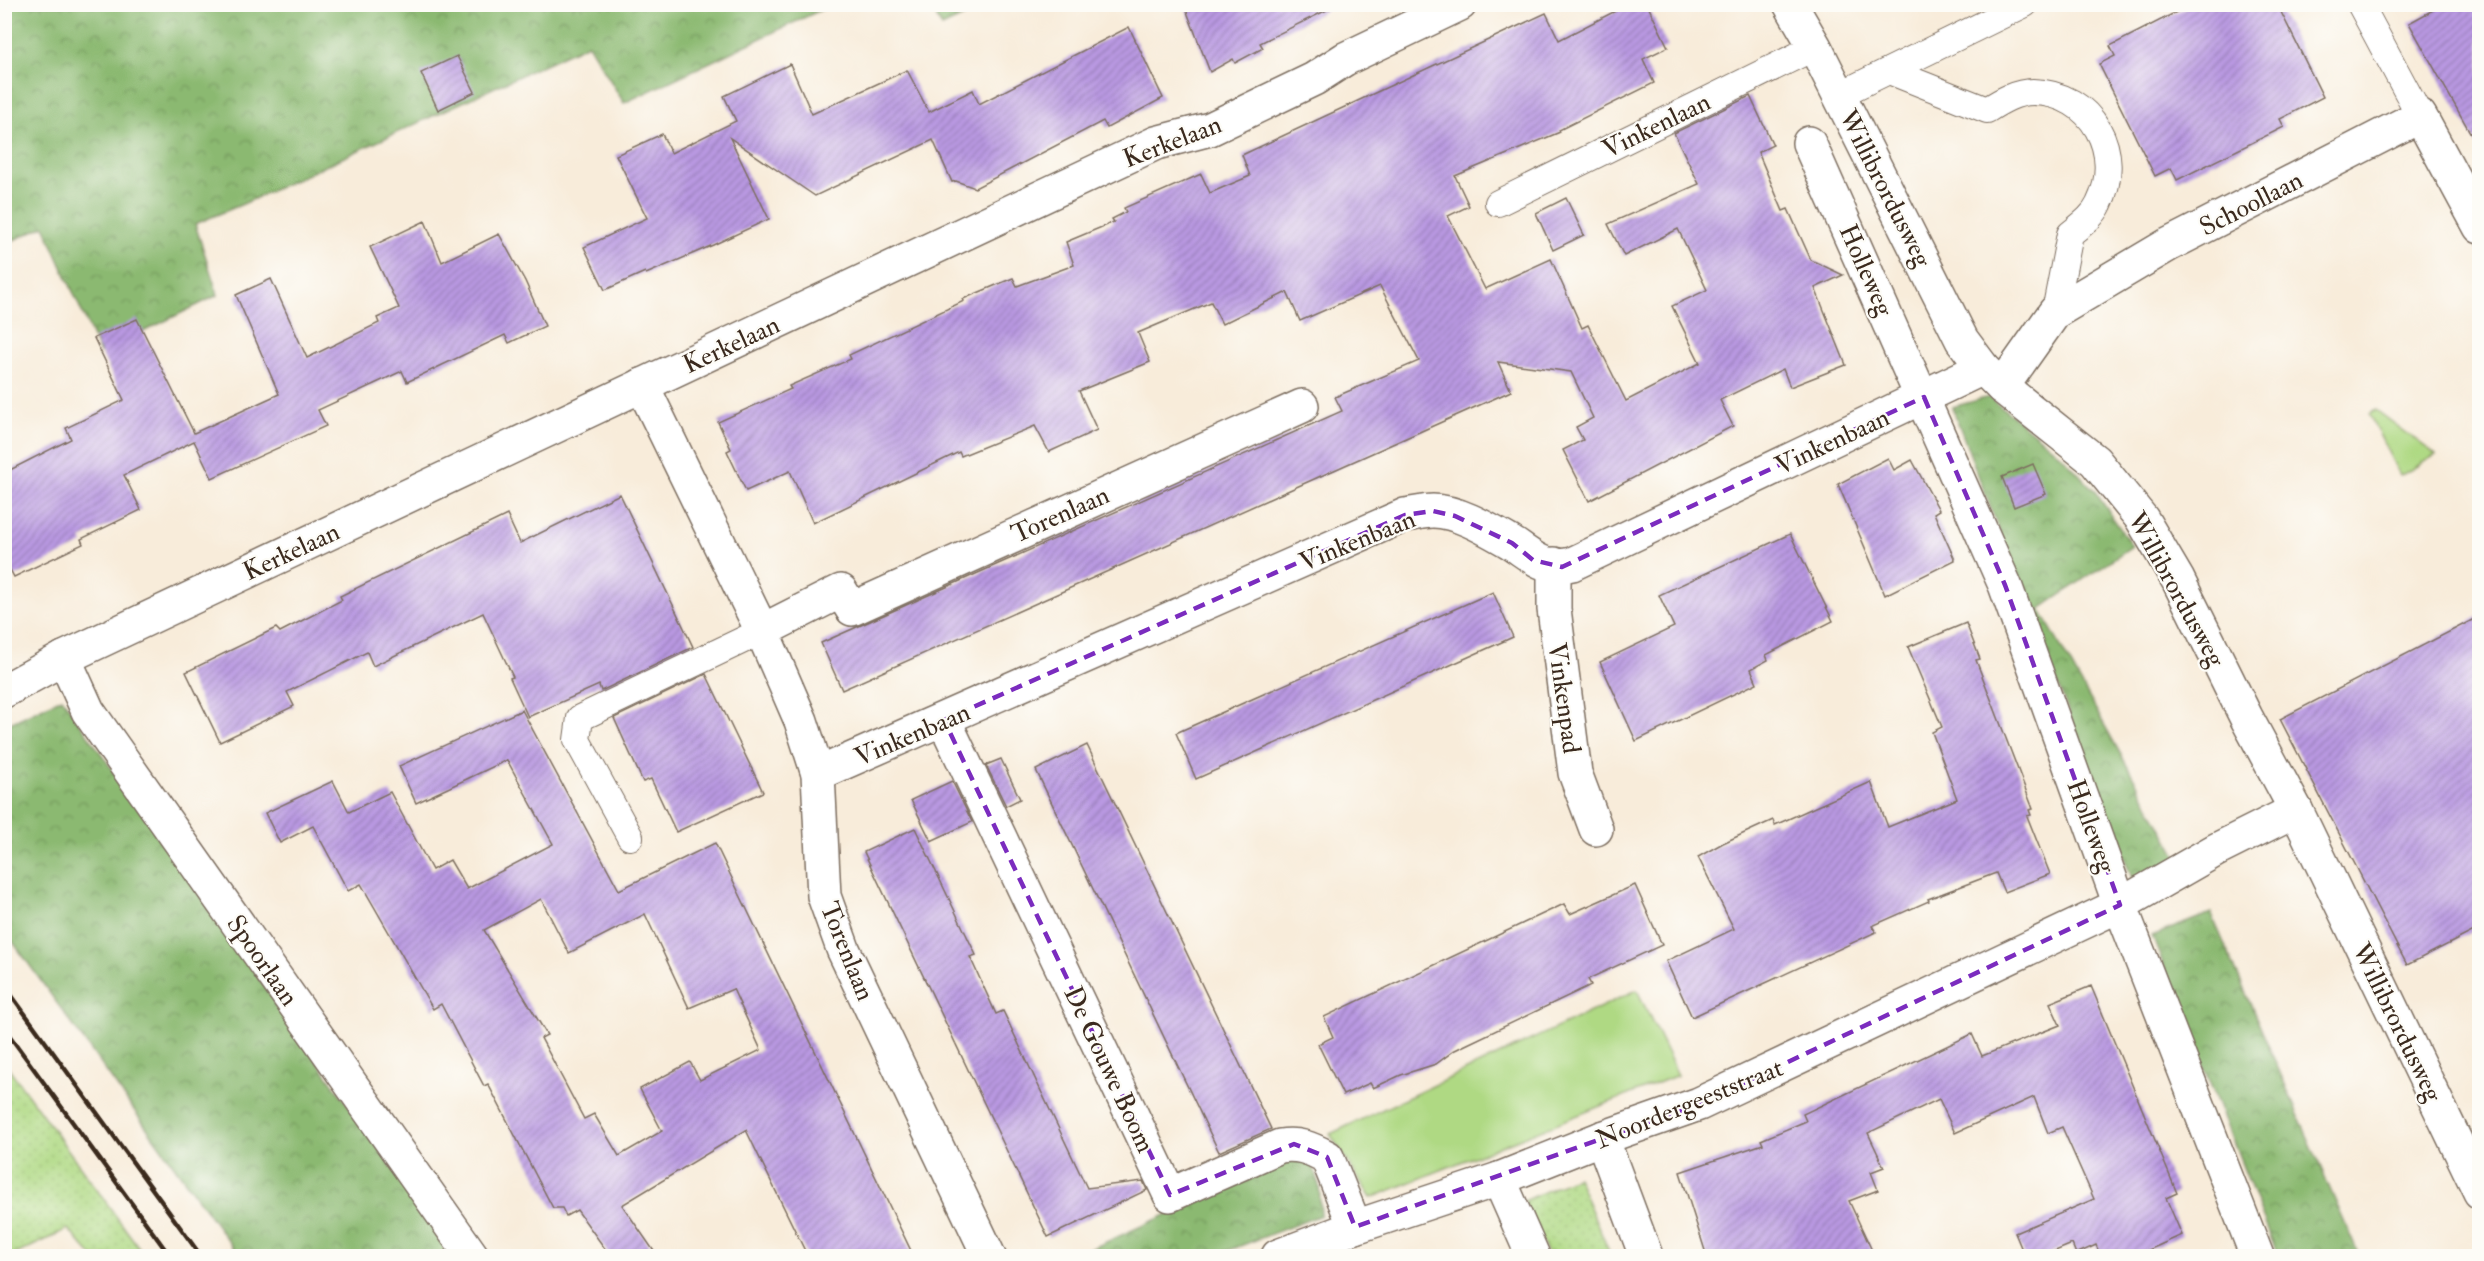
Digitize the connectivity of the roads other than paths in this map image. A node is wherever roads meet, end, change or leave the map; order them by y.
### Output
1 (1460, 4) edge
2 (1790, 4) edge
3 (2025, 4) edge
4 (2360, 4) edge
5 (1815, 47) junction
6 (1889, 70) junction
7 (1839, 95) junction
8 (2420, 116) junction
9 (1809, 143) dead end
10 (1498, 203) dead end
11 (2480, 227) edge
12 (2055, 312) junction
13 (1993, 377) junction
14 (642, 386) junction
15 (1924, 397) junction
16 (1302, 406) dead end
17 (1554, 564) junction
18 (762, 631) junction
19 (64, 658) junction
20 (4, 692) edge
21 (944, 720) junction
22 (818, 774) junction
23 (2296, 810) junction
24 (1596, 829) dead end
25 (630, 837) dead end
26 (2120, 905) junction
27 (1602, 1138) junction
28 (1498, 1179) junction
29 (2480, 1192) edge
30 (1355, 1227) junction
31 (472, 1257) edge
32 (988, 1257) edge
33 (1278, 1257) edge
34 (1533, 1257) edge
35 (1646, 1257) edge
36 (2257, 1257) edge

1 - 14 street, Kerkelaan
2 - 5 street, Willibrordusweg
3 - 6 lane
4 - 8 lane
5 - 7 street, Willibrordusweg
5 - 10 lane, Vinkenlaan
6 - 7 lane
6 - 12 lane
7 - 13 street, Willibrordusweg
8 - 11 street
8 - 12 street, Schoollaan
9 - 15 street, Holleweg
12 - 13 street, Schoollaan
13 - 15 street
13 - 23 street, Willibrordusweg
14 - 18 street, Torenlaan
14 - 19 street, Kerkelaan
15 - 17 street, Vinkenbaan
15 - 26 street, Holleweg
16 - 18 street, Torenlaan
17 - 21 street, Vinkenbaan
17 - 24 street, Vinkenpad
18 - 22 street, Torenlaan
18 - 25 lane, Torenlaan
19 - 20 street, Kerkelaan
19 - 31 street, Spoorlaan
21 - 22 street, Vinkenbaan
21 - 30 street, De Gouwe Boom
22 - 32 street, Torenlaan
23 - 26 street
23 - 29 street, Willibrordusweg
26 - 27 street, Noordergeeststraat
26 - 36 street, Holleweg
27 - 28 street, Noordergeeststraat
27 - 35 street
28 - 30 street, Noordergeeststraat
28 - 34 street
30 - 33 street, Noordergeeststraat

